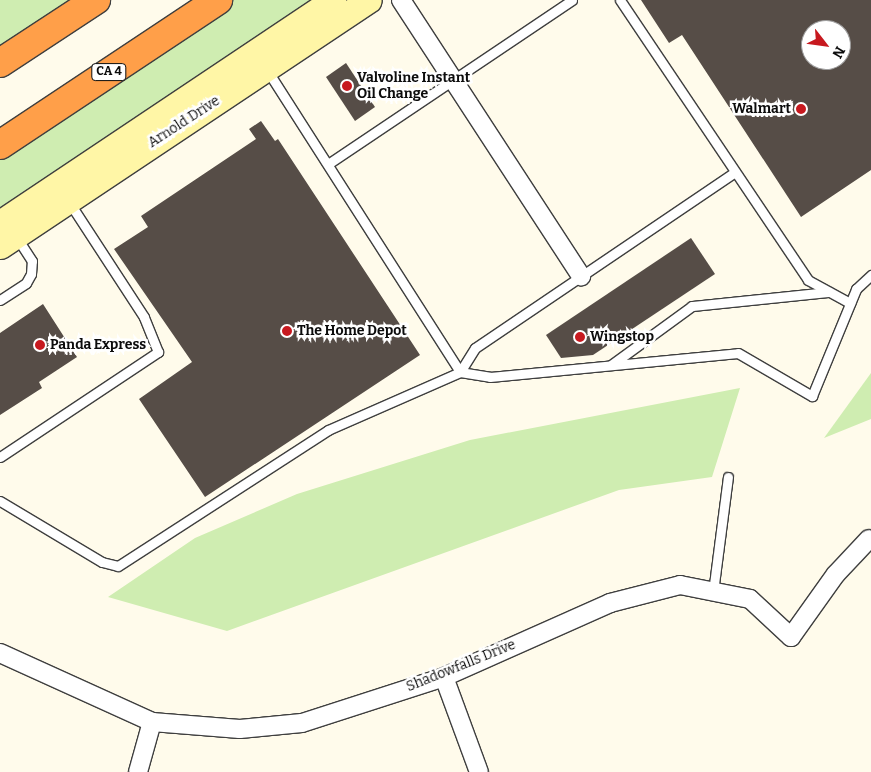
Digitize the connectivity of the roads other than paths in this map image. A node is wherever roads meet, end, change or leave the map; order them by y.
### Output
1 (96, 0) edge
2 (218, 0) edge
3 (333, 0) edge
4 (369, 0) edge
5 (401, 0) edge
6 (572, 0) edge
7 (620, 0) edge
8 (0, 63) edge
9 (266, 68) junction
10 (454, 79) junction
11 (0, 145) edge
12 (328, 164) junction
13 (735, 172) junction
14 (67, 200) junction
15 (5, 235) edge
16 (871, 275) edge
17 (581, 276) junction
18 (828, 292) junction
19 (0, 300) edge
20 (850, 304) junction
21 (610, 365) junction
22 (460, 372) junction
23 (0, 457) edge
24 (728, 477) dead end
25 (0, 500) edge
26 (869, 539) dead end
27 (713, 592) junction
28 (0, 653) edge
29 (444, 677) junction
30 (152, 722) junction
31 (138, 772) edge
32 (479, 772) edge

1 - 8 highway
2 - 11 highway, CA 4
3 - 15 street, Arnold Drive
4 - 9 street, Arnold Drive
5 - 10 street
6 - 10 lane
7 - 13 lane
9 - 12 lane
9 - 14 street, Arnold Drive
10 - 12 lane
10 - 17 street
12 - 22 lane
13 - 17 lane
13 - 18 lane
14 - 15 street, Arnold Drive
14 - 23 lane
15 - 19 lane
16 - 20 lane
17 - 22 lane
18 - 20 lane
18 - 21 lane
20 - 21 lane
21 - 22 lane
22 - 25 lane
24 - 27 lane
26 - 27 street, Shadowfalls Drive
27 - 29 street, Shadowfalls Drive
28 - 30 street, Shadowfalls Drive
29 - 30 street, Shadowfalls Drive
29 - 32 street
30 - 31 street

